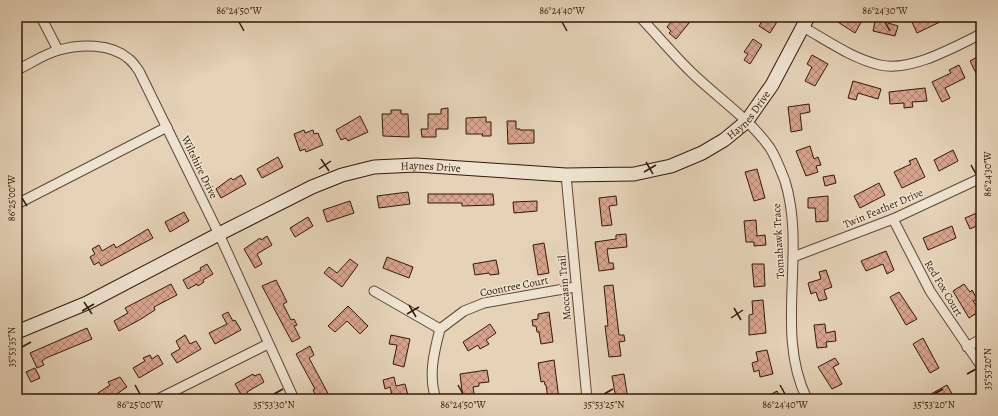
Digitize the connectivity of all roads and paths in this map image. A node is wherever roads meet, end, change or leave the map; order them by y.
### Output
1 (42, 17) edge
2 (640, 17) edge
3 (806, 22) edge
4 (981, 34) edge
5 (58, 50) junction
6 (17, 70) edge
7 (746, 122) junction
8 (167, 127) junction
9 (566, 174) junction
10 (981, 178) edge
11 (17, 204) edge
12 (893, 219) junction
13 (219, 234) junction
14 (793, 257) junction
15 (575, 288) junction
16 (374, 291) dead end
17 (440, 329) junction
18 (17, 332) edge
19 (981, 339) edge
20 (268, 344) junction
21 (967, 347) junction
22 (981, 366) edge
23 (158, 399) edge
24 (294, 399) edge
25 (436, 399) edge
26 (587, 399) edge
27 (807, 399) edge

1 - 5 street
2 - 7 street, Tomahawk Trace
3 - 4 street
3 - 7 street, Haynes Drive
5 - 6 street, Wiltshire Drive
5 - 8 street, Wiltshire Drive
7 - 9 street, Haynes Drive
7 - 14 street, Tomahawk Trace
8 - 11 street
8 - 13 street, Wiltshire Drive
9 - 13 street, Haynes Drive
9 - 15 street, Moccasin Trail
10 - 12 street, Twin Feather Drive
12 - 14 street, Twin Feather Drive
12 - 21 street, Red Fox Court
13 - 18 street, Haynes Drive
13 - 20 street, Wiltshire Drive
14 - 27 street, Tomahawk Trace
15 - 17 street, Coontree Court
15 - 26 street, Moccasin Trail
16 - 17 street
17 - 25 street
19 - 21 street
20 - 23 street
20 - 24 street, Wiltshire Drive
21 - 22 street, Red Fox Court

